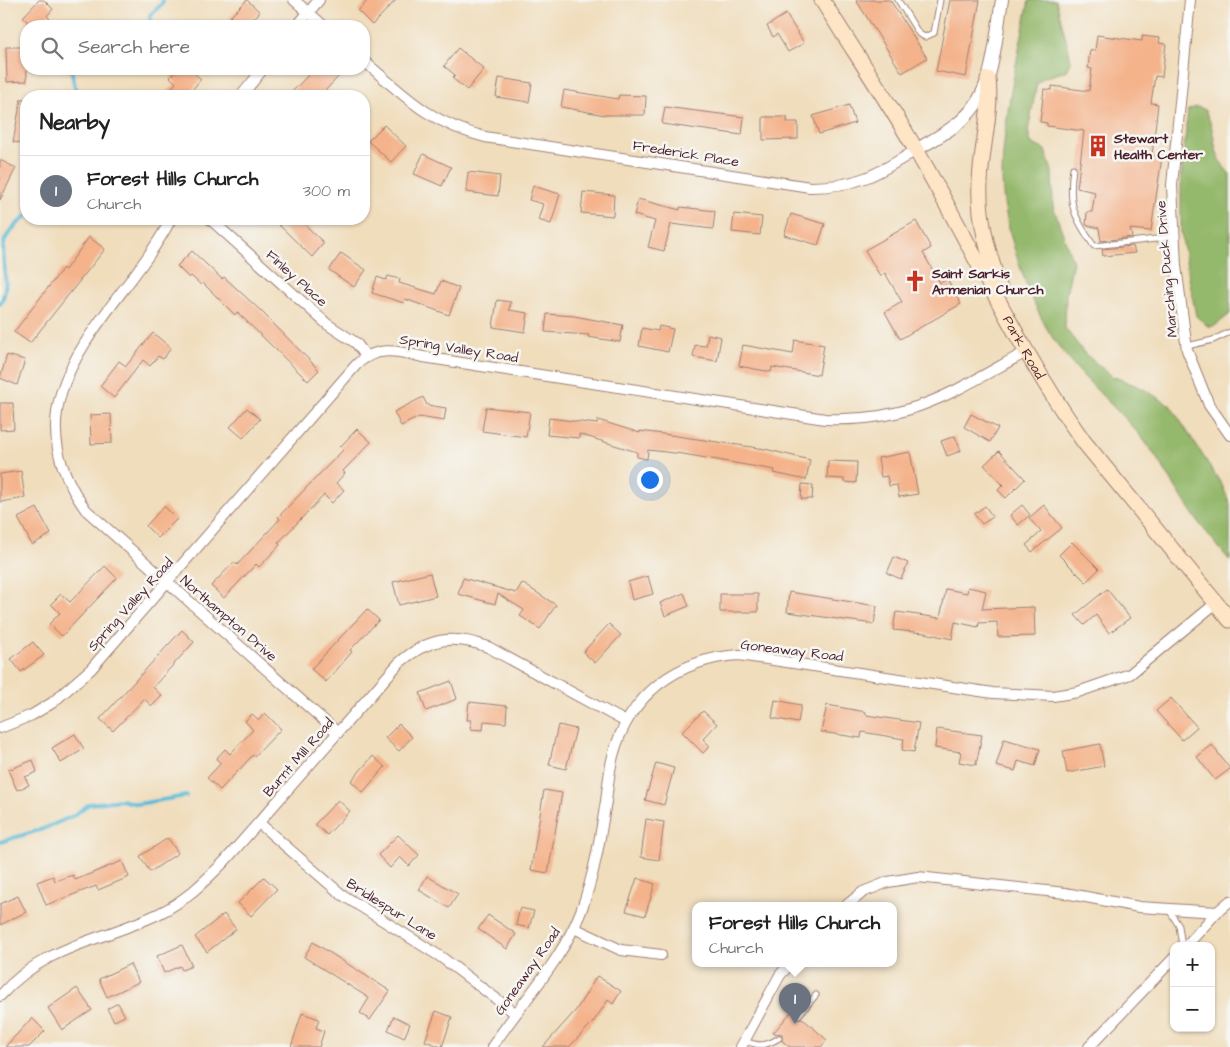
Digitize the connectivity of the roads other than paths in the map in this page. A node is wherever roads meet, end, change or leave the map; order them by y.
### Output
1 (294, 0) edge
2 (319, 0) edge
3 (822, 0) edge
4 (898, 0) edge
5 (940, 0) edge
6 (1002, 0) edge
7 (1190, 0) edge
8 (308, 12) junction
9 (302, 20) edge
10 (317, 20) edge
11 (370, 66) edge
12 (258, 75) edge
13 (988, 79) junction
14 (246, 90) edge
15 (916, 150) junction
16 (1073, 168) dead end
17 (168, 225) edge
18 (217, 225) edge
19 (1174, 237) junction
20 (1013, 329) junction
21 (1230, 332) edge
22 (1187, 346) junction
23 (1026, 352) junction
24 (366, 356) junction
25 (1230, 435) edge
26 (168, 583) junction
27 (1216, 603) junction
28 (1230, 620) edge
29 (626, 722) junction
30 (0, 728) edge
31 (338, 733) junction
32 (259, 823) junction
33 (1230, 901) edge
34 (850, 902) edge
35 (1168, 909) junction
36 (1217, 912) junction
37 (574, 928) junction
38 (1183, 942) edge
39 (1188, 942) edge
40 (661, 955) dead end
41 (1170, 962) edge
42 (787, 967) edge
43 (816, 995) dead end
44 (0, 996) edge
45 (516, 1013) junction
46 (799, 1015) dead end
47 (779, 1038) dead end
48 (743, 1044) edge
49 (492, 1047) edge
50 (1089, 1047) edge

1 - 8 street
2 - 8 street
3 - 15 main road, Park Road
4 - 5 lane
6 - 13 street, Frederick Place
7 - 19 street, Marching Duck Drive
8 - 9 street
8 - 10 street
11 - 15 street, Frederick Place
12 - 14 street
13 - 15 street, Frederick Place
13 - 20 main road
15 - 20 main road, Park Road
16 - 19 lane
17 - 26 street, Northampton Drive
18 - 24 street, Finley Place
19 - 22 street, Marching Duck Drive
20 - 23 main road, Park Road
21 - 22 lane
22 - 25 street, Marching Duck Drive
23 - 24 street, Spring Valley Road
23 - 27 main road, Park Road
24 - 26 street, Spring Valley Road
26 - 30 street, Spring Valley Road
26 - 31 street, Northampton Drive
27 - 28 main road, Park Road
27 - 29 street, Goneaway Road
29 - 31 street, Burnt Mill Road
29 - 37 street, Goneaway Road
31 - 32 street, Burnt Mill Road
32 - 44 street, Burnt Mill Road
32 - 45 street, Bridlespur Lane
33 - 36 street
34 - 35 street
35 - 36 street
35 - 38 lane
36 - 39 street
37 - 40 street
37 - 45 street, Goneaway Road
41 - 50 street
42 - 48 street
43 - 46 lane
45 - 49 street, Goneaway Road
47 - 48 lane

